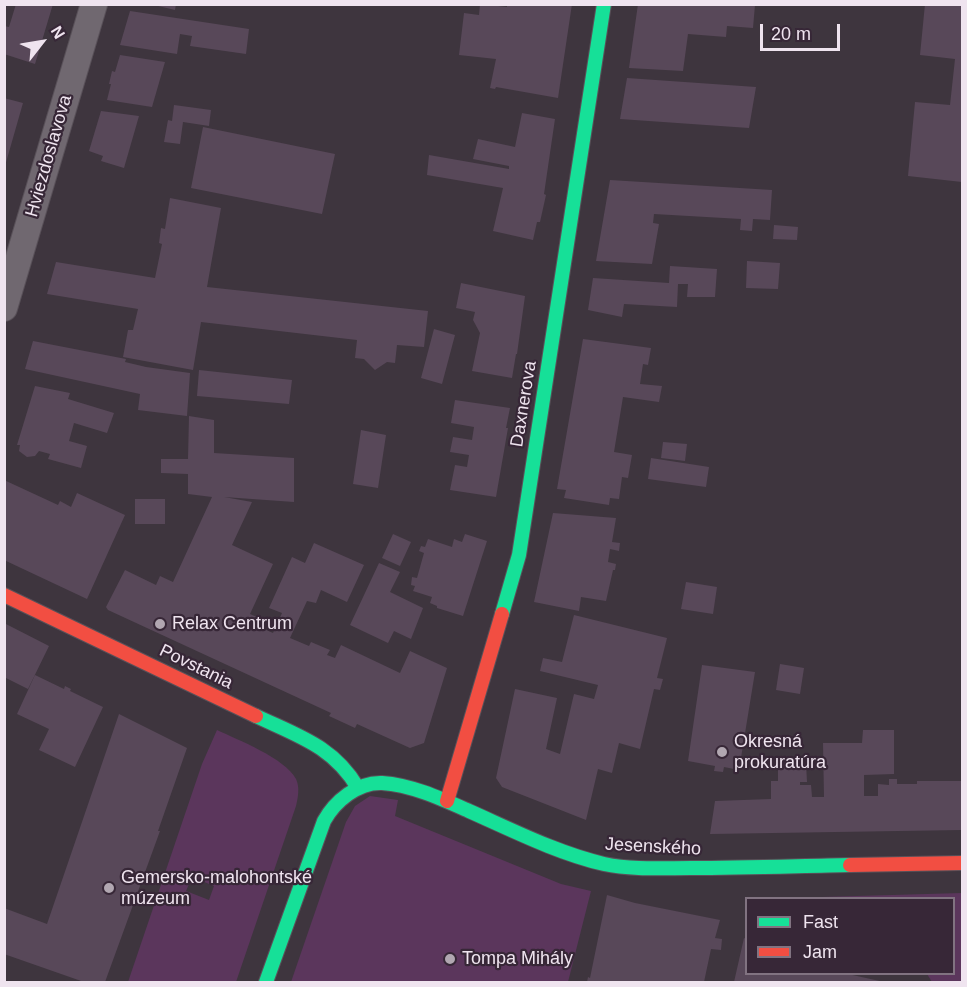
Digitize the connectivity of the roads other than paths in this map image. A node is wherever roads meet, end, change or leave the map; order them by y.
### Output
1 (94, 4) edge
2 (604, 4) edge
3 (6, 297) edge
4 (4, 595) edge
5 (358, 788) junction
6 (447, 801) junction
7 (963, 863) edge
8 (266, 982) edge

1 - 3 street, Hviezdoslavova
2 - 6 street, Daxnerova
4 - 5 street, Povstania
5 - 6 street, Jesenského
5 - 8 street
6 - 7 street, Jesenského

